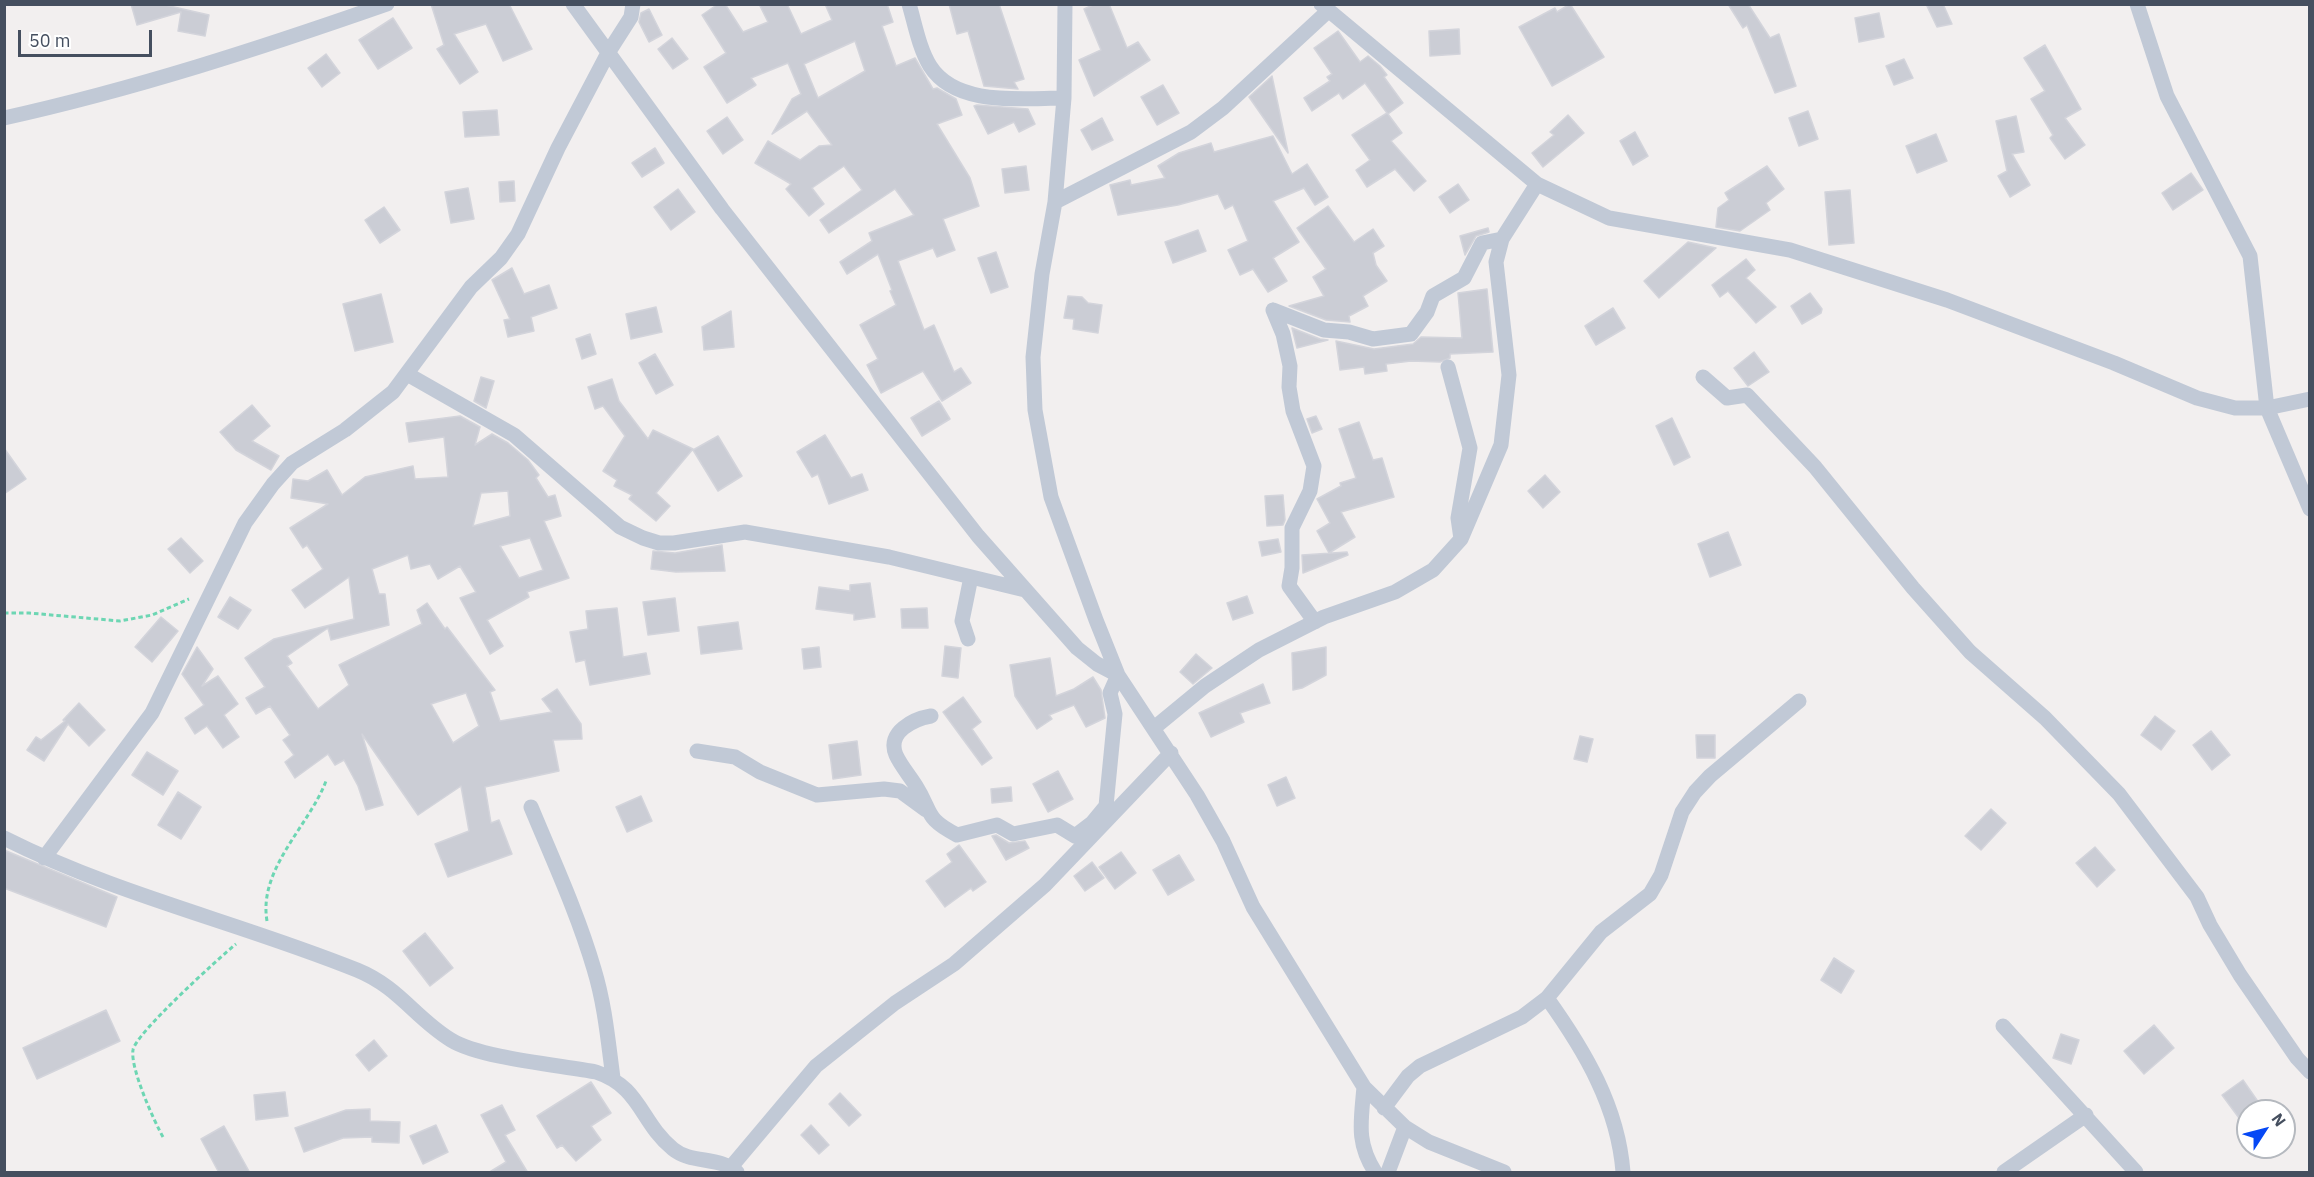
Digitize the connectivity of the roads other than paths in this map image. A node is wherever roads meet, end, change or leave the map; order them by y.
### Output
1 (387, 4) edge
2 (573, 4) edge
3 (633, 4) edge
4 (909, 4) edge
5 (1065, 4) edge
6 (2137, 4) edge
7 (1324, 8) edge
8 (608, 52) junction
9 (1064, 98) junction
10 (4, 118) edge
11 (1537, 184) junction
12 (1055, 202) junction
13 (1502, 239) junction
14 (1448, 367) dead end
15 (407, 374) junction
16 (1703, 377) dead end
17 (2310, 399) edge
18 (2267, 408) junction
19 (2310, 508) edge
20 (1461, 539) junction
21 (971, 577) junction
22 (1025, 590) junction
23 (1315, 622) junction
24 (968, 639) dead end
25 (1118, 675) junction
26 (1799, 701) dead end
27 (931, 716) dead end
28 (1154, 728) junction
29 (697, 751) dead end
30 (1171, 753) junction
31 (531, 807) dead end
32 (926, 810) junction
33 (4, 838) edge
34 (44, 858) junction
35 (1547, 998) junction
36 (2002, 1026) dead end
37 (2310, 1071) edge
38 (612, 1078) junction
39 (1364, 1087) junction
40 (1384, 1108) junction
41 (2086, 1115) junction
42 (1405, 1127) junction
43 (734, 1170) edge
44 (1375, 1173) edge
45 (1388, 1173) edge
46 (1504, 1173) edge
47 (1623, 1173) edge
48 (2004, 1173) edge
49 (2136, 1173) edge

1 - 10 street
2 - 8 street
3 - 8 street
4 - 9 street
5 - 9 street
6 - 18 street
7 - 11 street
7 - 12 street
8 - 15 street
8 - 22 street
9 - 12 street
11 - 13 street
11 - 18 street
12 - 25 street
13 - 20 street
13 - 23 street
14 - 20 street
15 - 21 street
15 - 34 street
16 - 37 street
17 - 18 street
18 - 19 street
20 - 23 street
21 - 22 street
21 - 24 street
22 - 25 street
23 - 28 street
25 - 28 street
25 - 32 street
26 - 35 street
27 - 32 street
28 - 30 street
29 - 32 street
30 - 39 street
30 - 43 street
31 - 38 street
33 - 34 street
34 - 38 street
35 - 40 street
35 - 47 street
36 - 41 street
38 - 43 street
39 - 40 street
39 - 44 street
40 - 42 street
41 - 48 street
41 - 49 street
42 - 45 street
42 - 46 street

